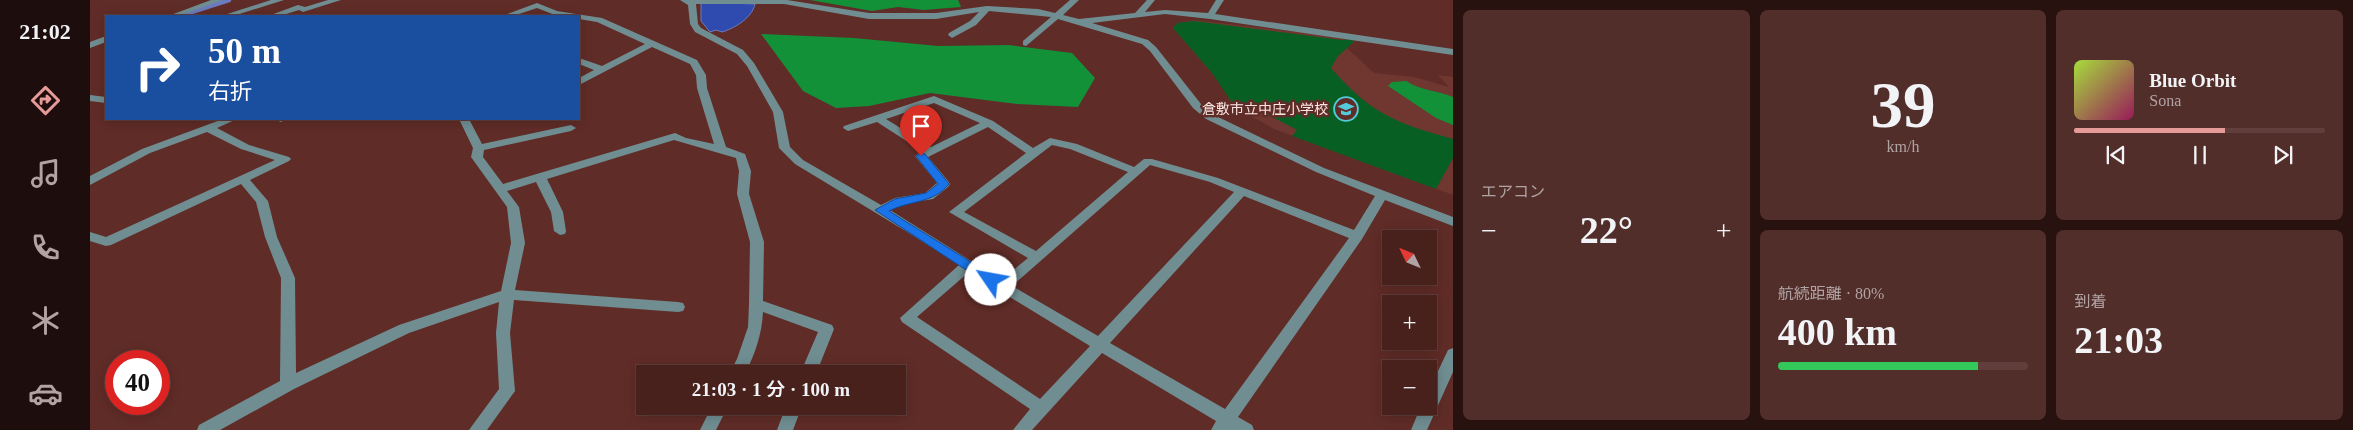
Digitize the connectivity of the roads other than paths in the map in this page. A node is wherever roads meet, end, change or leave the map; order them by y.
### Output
1 (219, 0) edge
2 (280, 0) edge
3 (337, 0) edge
4 (685, 0) edge
5 (1003, 0) edge
6 (1075, 0) edge
7 (1151, 0) edge
8 (1220, 0) edge
9 (537, 2) edge
10 (987, 8) junction
11 (305, 11) edge
12 (1045, 13) junction
13 (175, 15) edge
14 (228, 15) edge
15 (279, 15) edge
16 (508, 15) edge
17 (568, 15) edge
18 (1138, 15) junction
19 (1058, 16) junction
20 (1210, 16) junction
21 (580, 17) edge
22 (1079, 22) junction
23 (952, 35) dead end
24 (105, 39) edge
25 (1026, 43) dead end
26 (93, 44) edge
27 (651, 44) junction
28 (105, 48) edge
29 (1453, 52) edge
30 (580, 61) edge
31 (604, 70) junction
32 (580, 82) edge
33 (90, 98) edge
34 (105, 100) edge
35 (878, 118) junction
36 (229, 120) edge
37 (465, 120) edge
38 (989, 123) junction
39 (208, 128) junction
40 (571, 128) dead end
41 (848, 128) dead end
42 (479, 148) junction
43 (721, 149) junction
44 (931, 152) junction
45 (1033, 153) junction
46 (1135, 171) junction
47 (540, 177) junction
48 (243, 179) junction
49 (90, 181) edge
50 (500, 188) junction
51 (1242, 191) junction
52 (1382, 195) junction
53 (880, 210) junction
54 (1453, 222) edge
55 (560, 231) dead end
56 (90, 236) edge
57 (1357, 236) junction
58 (1037, 257) junction
59 (968, 265) junction
60 (1002, 287) junction
61 (507, 294) junction
62 (756, 304) junction
63 (678, 307) dead end
64 (1100, 344) junction
65 (1453, 354) edge
66 (742, 365) edge
67 (812, 365) edge
68 (288, 384) junction
69 (1041, 408) junction
70 (716, 415) edge
71 (790, 415) edge
72 (1223, 424) edge
73 (205, 430) edge
74 (477, 430) edge
75 (708, 430) edge
76 (784, 430) edge
77 (1021, 430) edge
78 (1246, 430) edge
79 (1419, 430) edge

1 - 13 street
2 - 14 street
3 - 11 street
4 - 10 street
4 - 53 street
5 - 12 street
6 - 19 street
7 - 18 street
8 - 20 street
9 - 16 street
9 - 17 street
10 - 12 street
10 - 23 street
11 - 15 street
12 - 19 street
18 - 20 street
18 - 22 street
19 - 22 street
19 - 25 street
20 - 29 street
21 - 27 street
22 - 52 street
24 - 26 street
26 - 28 street
27 - 31 street
27 - 43 street
30 - 31 street
31 - 32 street
33 - 34 street
35 - 38 street
35 - 41 street
35 - 44 street
36 - 39 street
37 - 42 street
38 - 44 street
38 - 45 street
39 - 48 street
39 - 49 street
40 - 42 street
42 - 50 street
43 - 47 street
43 - 62 street
44 - 53 street
45 - 46 street
45 - 58 street
46 - 51 street
46 - 58 street
47 - 50 street
47 - 55 street
48 - 56 street
48 - 68 street
50 - 61 street
51 - 57 street
51 - 64 street
52 - 54 street
52 - 57 street
53 - 59 street
57 - 72 street
58 - 60 street
59 - 60 street
59 - 69 street
60 - 64 street
61 - 63 street
61 - 68 street
61 - 74 street
62 - 66 street
62 - 67 street
64 - 69 street
64 - 72 street
65 - 79 street
68 - 73 street
69 - 77 street
70 - 75 street
71 - 76 street
72 - 78 street

